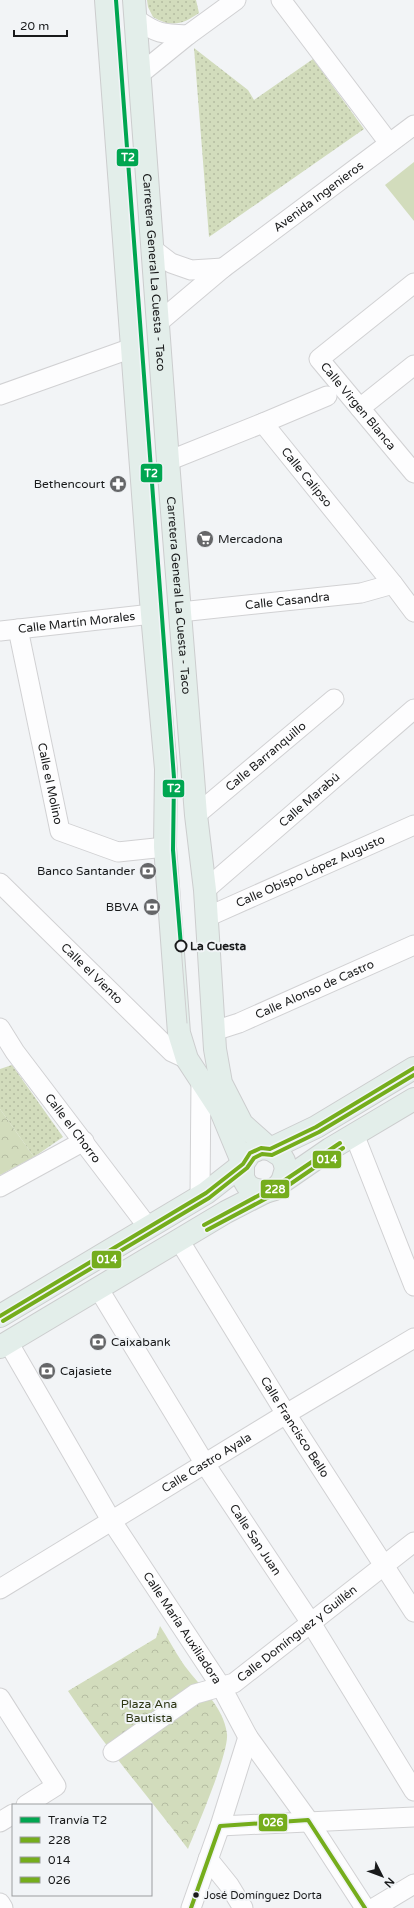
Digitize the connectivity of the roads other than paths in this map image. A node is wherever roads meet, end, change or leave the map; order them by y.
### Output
1 (106, 0) edge
2 (236, 0) edge
3 (281, 0) edge
4 (135, 10) edge
5 (188, 35) junction
6 (140, 74) junction
7 (414, 125) edge
8 (389, 144) junction
9 (154, 250) junction
10 (223, 268) junction
11 (414, 283) edge
12 (159, 322) junction
13 (132, 348) junction
14 (414, 365) edge
15 (0, 396) edge
16 (327, 396) dead end
17 (360, 408) junction
18 (264, 423) junction
19 (168, 461) junction
20 (414, 473) edge
21 (394, 584) junction
22 (180, 612) junction
23 (414, 612) edge
24 (152, 614) junction
25 (9, 630) edge
26 (334, 699) dead end
27 (414, 709) edge
28 (196, 815) junction
29 (414, 825) edge
30 (165, 847) junction
31 (0, 883) edge
32 (205, 890) junction
33 (207, 917) junction
34 (414, 945) edge
35 (0, 1028) edge
36 (215, 1040) junction
37 (7, 1056) edge
38 (187, 1059) junction
39 (414, 1068) edge
40 (201, 1079) junction
41 (414, 1099) edge
42 (354, 1134) junction
43 (84, 1141) junction
44 (270, 1149) junction
45 (243, 1164) junction
46 (0, 1187) edge
47 (274, 1187) junction
48 (200, 1196) junction
49 (148, 1228) junction
50 (179, 1240) junction
51 (414, 1286) edge
52 (98, 1288) junction
53 (0, 1316) edge
54 (414, 1338) edge
55 (4, 1344) edge
56 (286, 1414) junction
57 (205, 1464) junction
58 (111, 1520) junction
59 (414, 1542) edge
60 (383, 1565) junction
61 (0, 1589) edge
62 (414, 1612) edge
63 (311, 1624) junction
64 (222, 1688) junction
65 (0, 1698) edge
66 (248, 1736) junction
67 (113, 1752) dead end
68 (414, 1791) edge
69 (28, 1804) edge
70 (12, 1815) edge
71 (414, 1817) edge
72 (308, 1820) junction
73 (0, 1822) edge
74 (220, 1826) junction
75 (208, 1859) junction
76 (414, 1884) edge
77 (0, 1903) edge
78 (4, 1908) edge
79 (191, 1908) edge
80 (243, 1908) edge
81 (364, 1908) edge
82 (374, 1908) edge

1 - 13 main road
2 - 5 street
3 - 8 street
4 - 5 street
4 - 6 main road, Carretera General La Cuesta - Taco
5 - 6 street
6 - 9 main road, Carretera General La Cuesta - Taco
7 - 8 street, Avenida Ingenieros
8 - 10 street, Avenida Ingenieros
9 - 10 street
9 - 12 main road, Carretera General La Cuesta - Taco
10 - 12 street, Avenida Ingenieros
11 - 17 street, Calle Virgen Blanca
12 - 19 main road, Carretera General La Cuesta - Taco
13 - 15 street
13 - 24 main road
14 - 17 street
16 - 18 street
17 - 20 street, Calle Virgen Blanca
18 - 19 street
18 - 21 street, Calle Calipso
19 - 22 main road, Carretera General La Cuesta - Taco
21 - 22 street, Calle Casandra
21 - 23 street, Calle Calipso
22 - 28 main road, Carretera General La Cuesta - Taco
24 - 25 street, Calle Martín Morales
24 - 30 main road
25 - 30 street, Calle el Molino
26 - 28 street, Calle Barranquillo
27 - 32 street, Calle Marabú
28 - 32 main road, Carretera General La Cuesta - Taco
29 - 33 street, Calle Obispo López Augusto
30 - 38 main road
31 - 38 street, Calle el Viento
32 - 33 main road, Carretera General La Cuesta - Taco
33 - 36 main road, Carretera General La Cuesta - Taco
34 - 36 street, Calle Alonso de Castro
35 - 37 street, Calle el Chorro
36 - 38 main road
36 - 44 main road, Carretera General La Cuesta - Taco
37 - 43 street, Calle el Chorro
38 - 40 main road
39 - 44 main road
40 - 45 main road
40 - 48 street
41 - 42 main road
42 - 47 main road
42 - 51 street
43 - 46 street
43 - 49 street, Calle el Chorro
44 - 45 main road
44 - 47 main road
45 - 47 main road
45 - 48 main road
47 - 50 main road
48 - 49 main road
49 - 53 main road
50 - 52 main road
50 - 56 street, Calle Francisco Bello
52 - 55 main road
52 - 57 street, Calle San Juan
54 - 56 street, Calle Castro Ayala
55 - 58 street, Calle María Auxiliadora
56 - 57 street, Calle Castro Ayala
56 - 60 street, Calle Francisco Bello
57 - 58 street, Calle Castro Ayala
57 - 63 street, Calle San Juan
58 - 61 street, Calle Castro Ayala
58 - 64 street, Calle María Auxiliadora
59 - 60 street, Calle Domínguez y Guillén
60 - 62 street, Calle Francisco Bello
60 - 63 street, Calle Domínguez y Guillén
63 - 64 street, Calle Domínguez y Guillén
63 - 68 street, Calle San Juan
64 - 66 street, Calle María Auxiliadora
64 - 67 street, Calle Domínguez y Guillén
65 - 69 street
66 - 72 street, Calle María Auxiliadora
66 - 74 street
70 - 73 street
71 - 72 street
72 - 74 street
72 - 81 street, Calle María Auxiliadora
74 - 75 street
75 - 79 street
75 - 80 street
76 - 82 street
77 - 78 street

